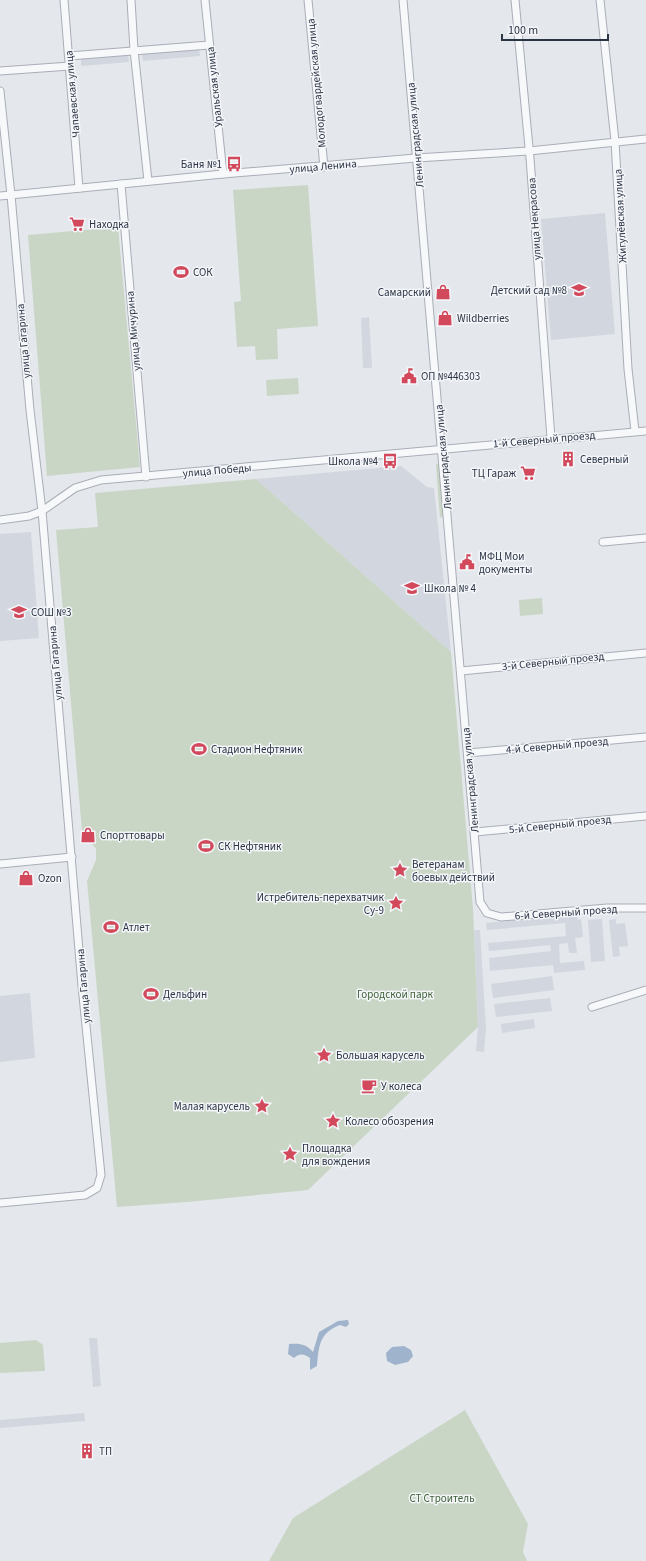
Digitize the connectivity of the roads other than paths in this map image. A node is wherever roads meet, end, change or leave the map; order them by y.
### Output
1 (64, 0) edge
2 (131, 0) edge
3 (205, 0) edge
4 (308, 0) edge
5 (403, 0) edge
6 (515, 0) edge
7 (600, 0) edge
8 (209, 45) junction
9 (134, 50) junction
10 (69, 56) junction
11 (70, 66) junction
12 (0, 71) edge
13 (0, 91) edge
14 (646, 138) edge
15 (615, 141) junction
16 (529, 151) junction
17 (416, 158) junction
18 (324, 167) junction
19 (223, 174) junction
20 (148, 181) junction
21 (121, 184) junction
22 (79, 188) junction
23 (11, 195) junction
24 (0, 196) edge
25 (646, 430) edge
26 (635, 432) junction
27 (551, 438) junction
28 (442, 448) junction
29 (146, 477) junction
30 (42, 511) junction
31 (0, 520) edge
32 (646, 538) edge
33 (603, 542) dead end
34 (646, 653) edge
35 (461, 671) junction
36 (646, 737) edge
37 (468, 753) junction
38 (646, 816) edge
39 (475, 832) junction
40 (72, 857) junction
41 (0, 864) edge
42 (646, 908) edge
43 (487, 913) joint
44 (646, 990) edge
45 (592, 1007) dead end
46 (0, 1203) edge

1 - 10 street, Чапаевская улица
2 - 9 street
3 - 8 street, Уральская улица
4 - 18 street, Молодогвардейская улица
5 - 17 street, Ленинградская улица
6 - 16 street, улица Некрасова
7 - 15 street, Жигулёвская улица
8 - 9 street
8 - 19 street, Уральская улица
9 - 10 street
9 - 20 street
10 - 11 street, Чапаевская улица
11 - 12 street
11 - 22 street, Чапаевская улица
13 - 23 street, улица Гагарина
14 - 15 street, улица Ленина
15 - 16 street, улица Ленина
15 - 26 street, Жигулёвская улица
16 - 17 street, улица Ленина
16 - 27 street, улица Некрасова
17 - 18 street, улица Ленина
17 - 28 street, Ленинградская улица
18 - 19 street, улица Ленина
19 - 20 street, улица Ленина
20 - 21 street, улица Ленина
21 - 22 street, улица Ленина
21 - 29 street, улица Мичурина
22 - 23 street, улица Ленина
23 - 24 street, улица Ленина
23 - 30 street, улица Гагарина
25 - 26 street, 1-й Северный проезд
26 - 27 street, 1-й Северный проезд
27 - 28 street, 1-й Северный проезд
28 - 29 street, улица Победы
28 - 35 street, Ленинградская улица
29 - 30 street, улица Победы
30 - 31 street, улица Победы
30 - 40 street, улица Гагарина
32 - 33 street
34 - 35 street, 3-й Северный проезд
35 - 37 street, Ленинградская улица
36 - 37 street, 4-й Северный проезд
37 - 39 street, Ленинградская улица
38 - 39 street, 5-й Северный проезд
39 - 43 street, Ленинградская улица
40 - 41 street
40 - 46 street, улица Гагарина
42 - 43 street, 6-й Северный проезд
44 - 45 street

